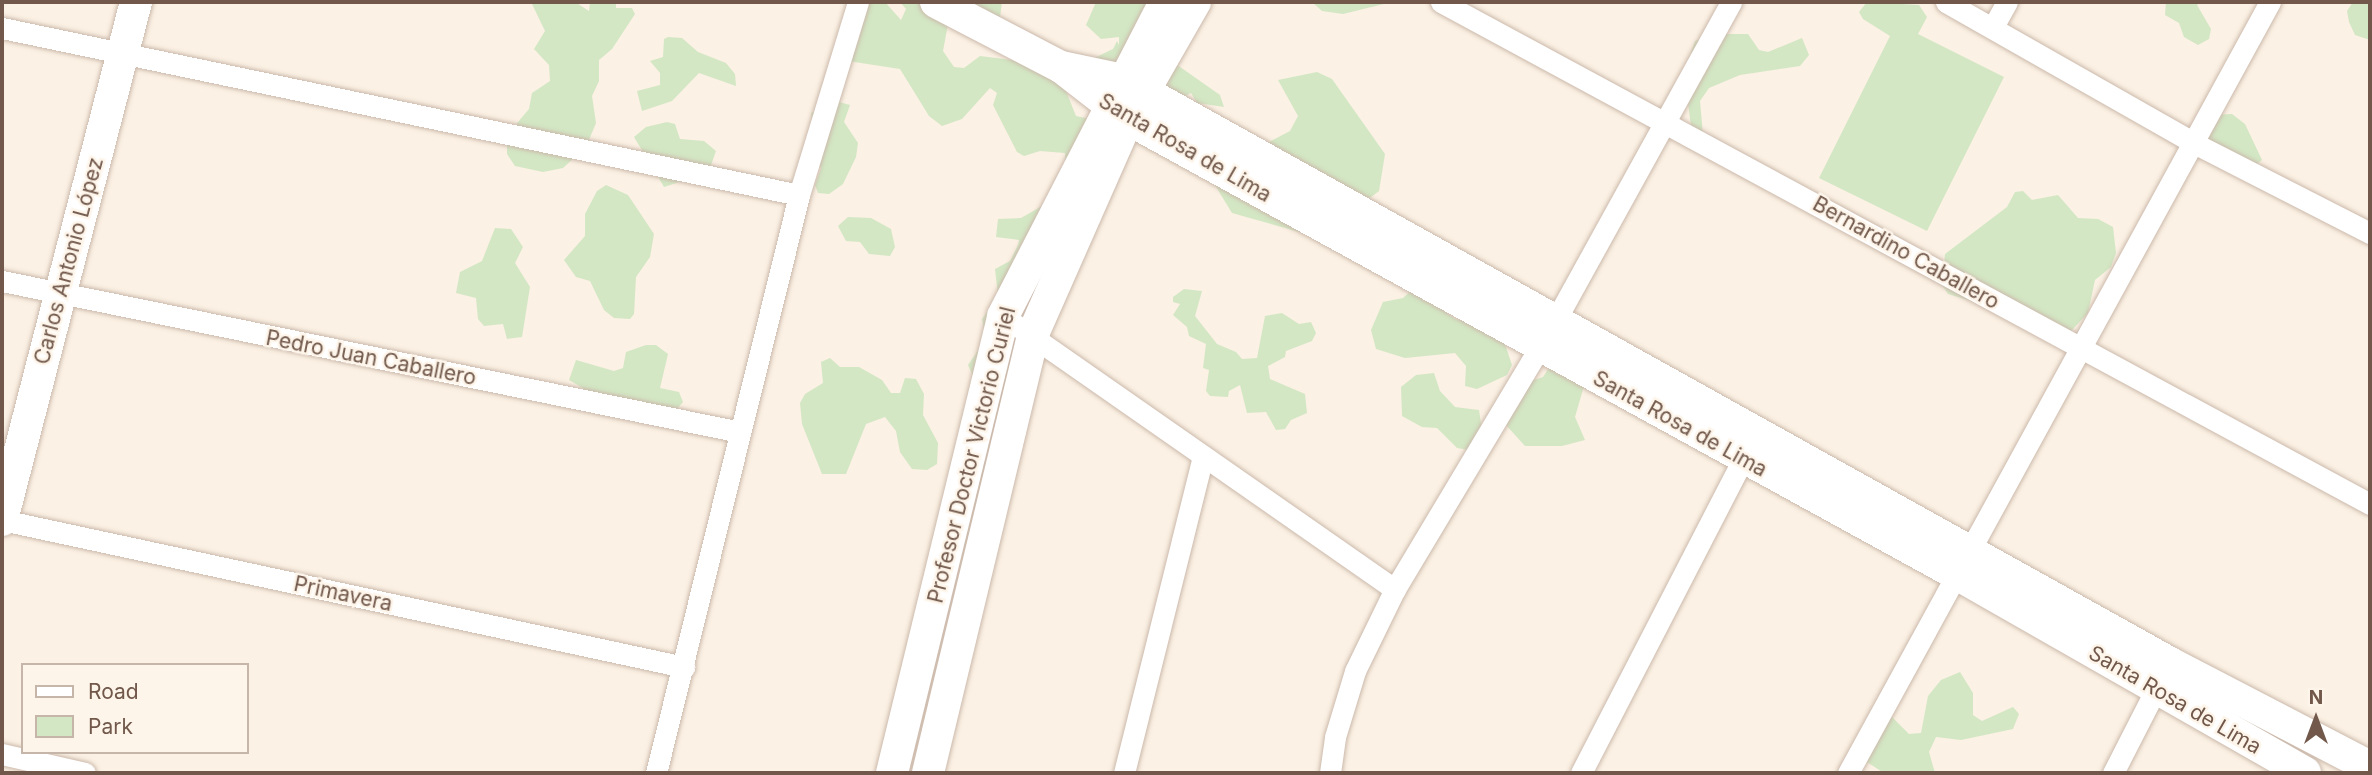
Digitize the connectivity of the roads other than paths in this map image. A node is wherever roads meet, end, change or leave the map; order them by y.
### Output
1 (136, 2) edge
2 (858, 2) edge
3 (936, 2) edge
4 (1165, 2) edge
5 (1195, 2) edge
6 (1441, 2) edge
7 (1731, 2) edge
8 (1947, 2) edge
9 (2007, 2) edge
10 (2270, 2) edge
11 (1993, 27) junction
12 (2, 29) edge
13 (122, 55) junction
14 (1126, 99) junction
15 (1667, 122) junction
16 (2192, 142) junction
17 (799, 195) junction
18 (2370, 233) edge
19 (2, 281) edge
20 (60, 295) junction
21 (1003, 316) junction
22 (1033, 334) junction
23 (1546, 335) junction
24 (2080, 347) junction
25 (740, 432) junction
26 (1750, 445) junction
27 (1203, 457) junction
28 (962, 484) junction
29 (993, 491) junction
30 (2370, 504) edge
31 (2, 520) edge
32 (1962, 560) junction
33 (1395, 589) junction
34 (684, 667) junction
35 (2163, 676) junction
36 (2, 754) edge
37 (2370, 767) edge
38 (85, 773) edge
39 (656, 773) edge
40 (892, 773) edge
41 (928, 773) edge
42 (1124, 773) edge
43 (1330, 773) edge
44 (1581, 773) edge
45 (1848, 773) edge
46 (2113, 773) edge
47 (2305, 773) edge

1 - 13 street, Carlos Antonio López
2 - 17 street
3 - 14 street, Santa Rosa de Lima
4 - 14 street, Profesor Doctor Victorio Curiel
5 - 14 street, Profesor Doctor Victorio Curiel
6 - 15 street, Bernardino Caballero
7 - 15 street
8 - 11 street
9 - 11 street
10 - 16 street
11 - 16 street
12 - 13 street
13 - 17 street
13 - 20 street, Carlos Antonio López
14 - 21 street, Profesor Doctor Victorio Curiel
14 - 22 street, Profesor Doctor Victorio Curiel
14 - 23 street, Santa Rosa de Lima
15 - 23 street
15 - 24 street, Bernardino Caballero
16 - 18 street
16 - 24 street
17 - 25 street
19 - 20 street, Pedro Juan Caballero
20 - 25 street, Pedro Juan Caballero
20 - 31 street, Carlos Antonio López
21 - 22 street
21 - 28 street, Profesor Doctor Victorio Curiel
22 - 27 street
22 - 29 street, Profesor Doctor Victorio Curiel
23 - 26 street, Santa Rosa de Lima
23 - 33 street
24 - 30 street, Bernardino Caballero
24 - 32 street
25 - 34 street
26 - 32 street, Santa Rosa de Lima
26 - 44 street
27 - 33 street
27 - 42 street
28 - 29 street
28 - 40 street, Profesor Doctor Victorio Curiel
29 - 41 street, Profesor Doctor Victorio Curiel
31 - 34 street, Primavera
32 - 35 street, Santa Rosa de Lima
32 - 45 street
33 - 43 street
34 - 39 street
35 - 37 street
35 - 46 street
35 - 47 street, Santa Rosa de Lima
36 - 38 street

